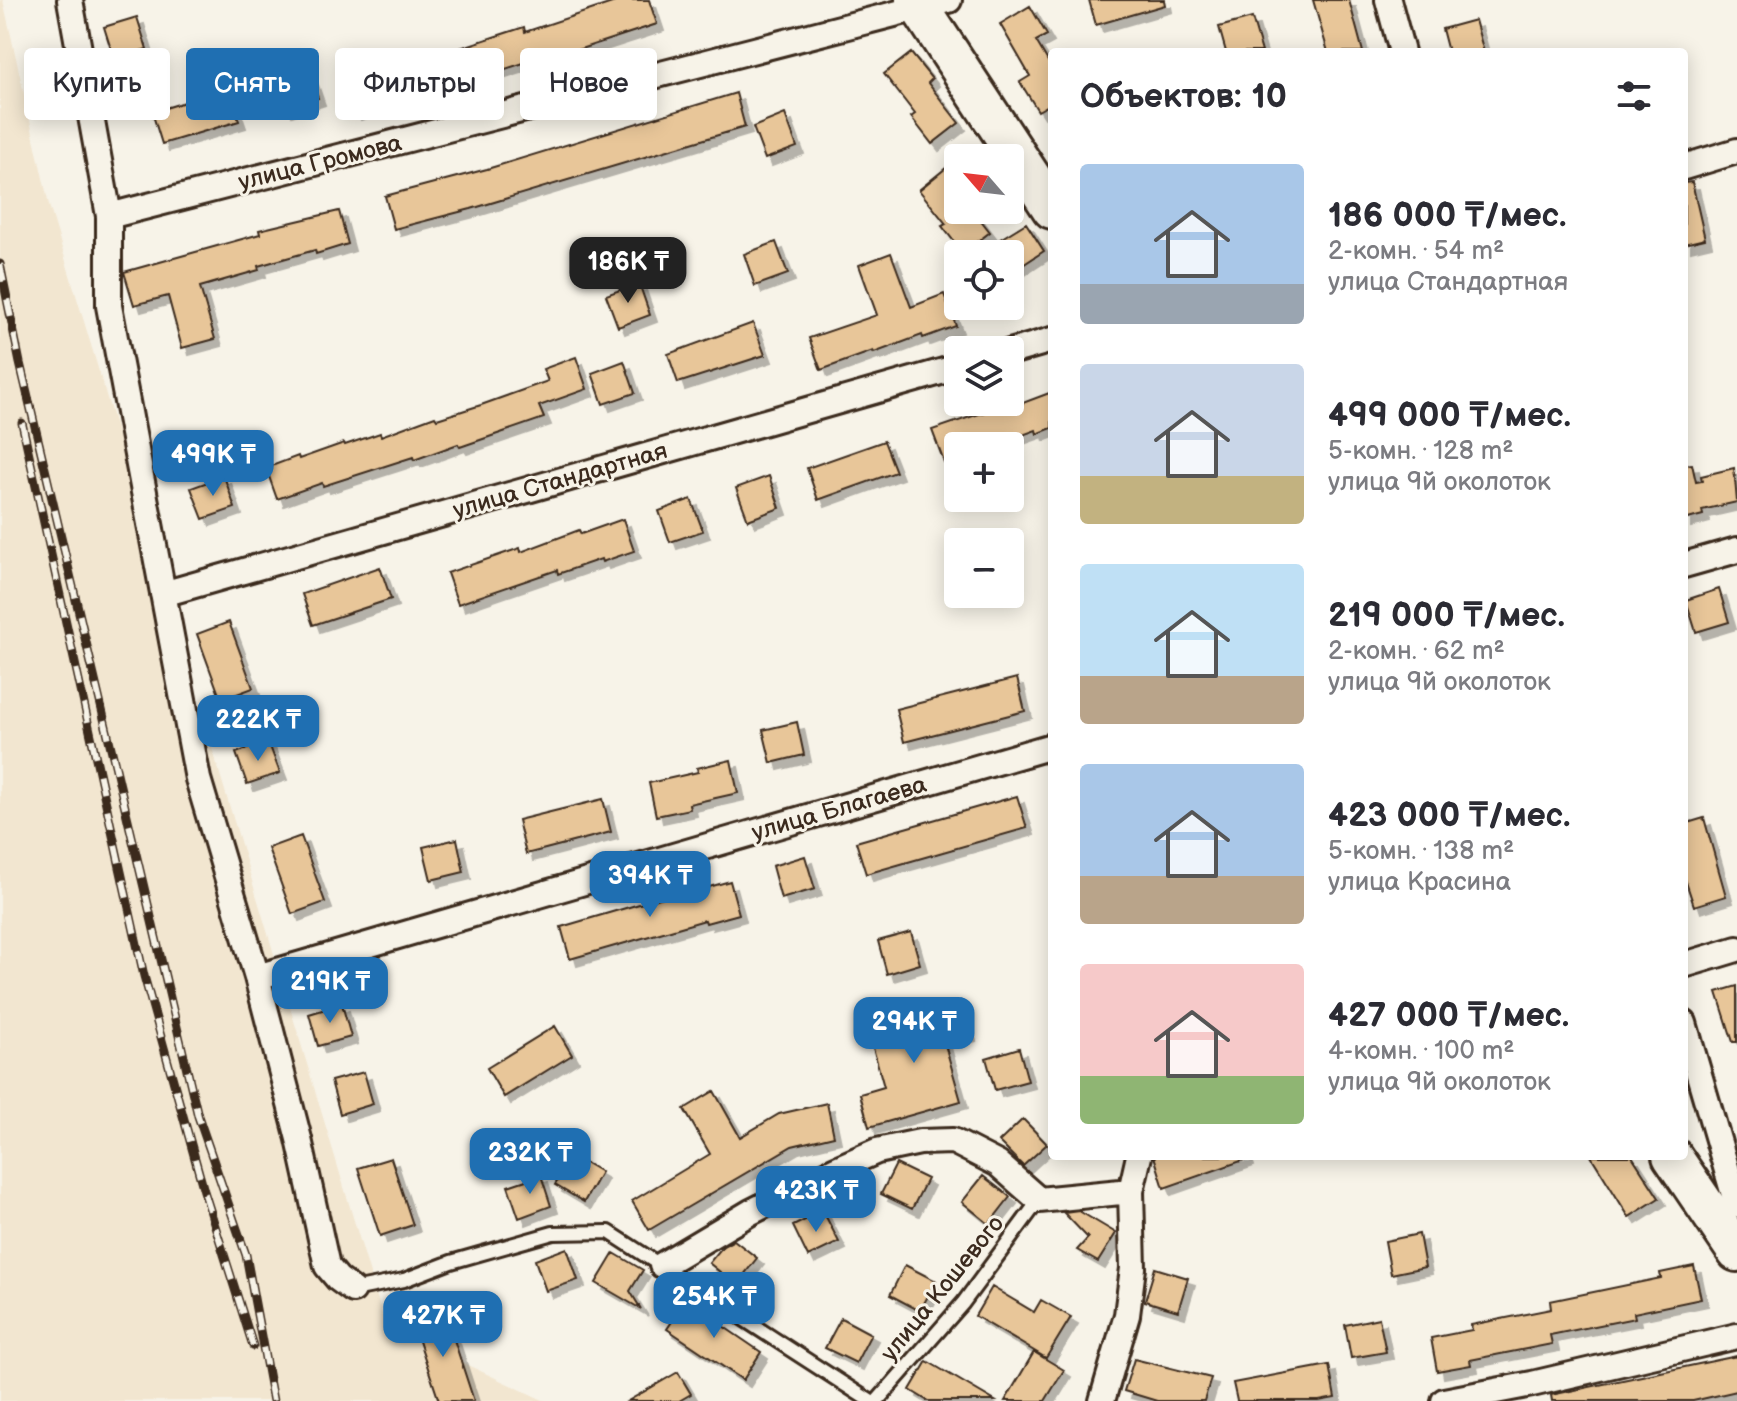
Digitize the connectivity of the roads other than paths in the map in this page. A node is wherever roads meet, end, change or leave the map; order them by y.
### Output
1 (70, 0) edge
2 (1388, 0) edge
3 (928, 3) edge
4 (1401, 48) edge
5 (1737, 151) edge
6 (1688, 166) edge
7 (1048, 202) edge
8 (109, 216) junction
9 (1048, 341) edge
10 (1024, 348) edge
11 (944, 371) edge
12 (1737, 550) edge
13 (1688, 564) edge
14 (163, 594) junction
15 (1048, 747) edge
16 (1737, 949) edge
17 (1688, 964) edge
18 (257, 977) junction
19 (1688, 1037) edge
20 (1138, 1160) edge
21 (1675, 1160) edge
22 (1131, 1191) junction
23 (1039, 1200) junction
24 (1737, 1205) edge
25 (1737, 1252) edge
26 (662, 1265) junction
27 (353, 1290) joint
28 (1737, 1336) edge
29 (870, 1401) edge
30 (877, 1401) edge
31 (1102, 1401) edge
32 (1444, 1401) edge

1 - 8 street
2 - 4 street
3 - 7 main road
3 - 8 street, улица Громова
5 - 6 street
8 - 14 street
9 - 10 street
11 - 14 street, улица Стандартная
12 - 13 street
14 - 18 street
15 - 18 street, улица Благаева
16 - 17 street
18 - 27 street
19 - 24 street
20 - 22 street
21 - 25 main road
22 - 23 street
22 - 31 street
23 - 26 street
23 - 30 lane, улица Кошевого
26 - 27 lane
26 - 29 lane
28 - 32 street

